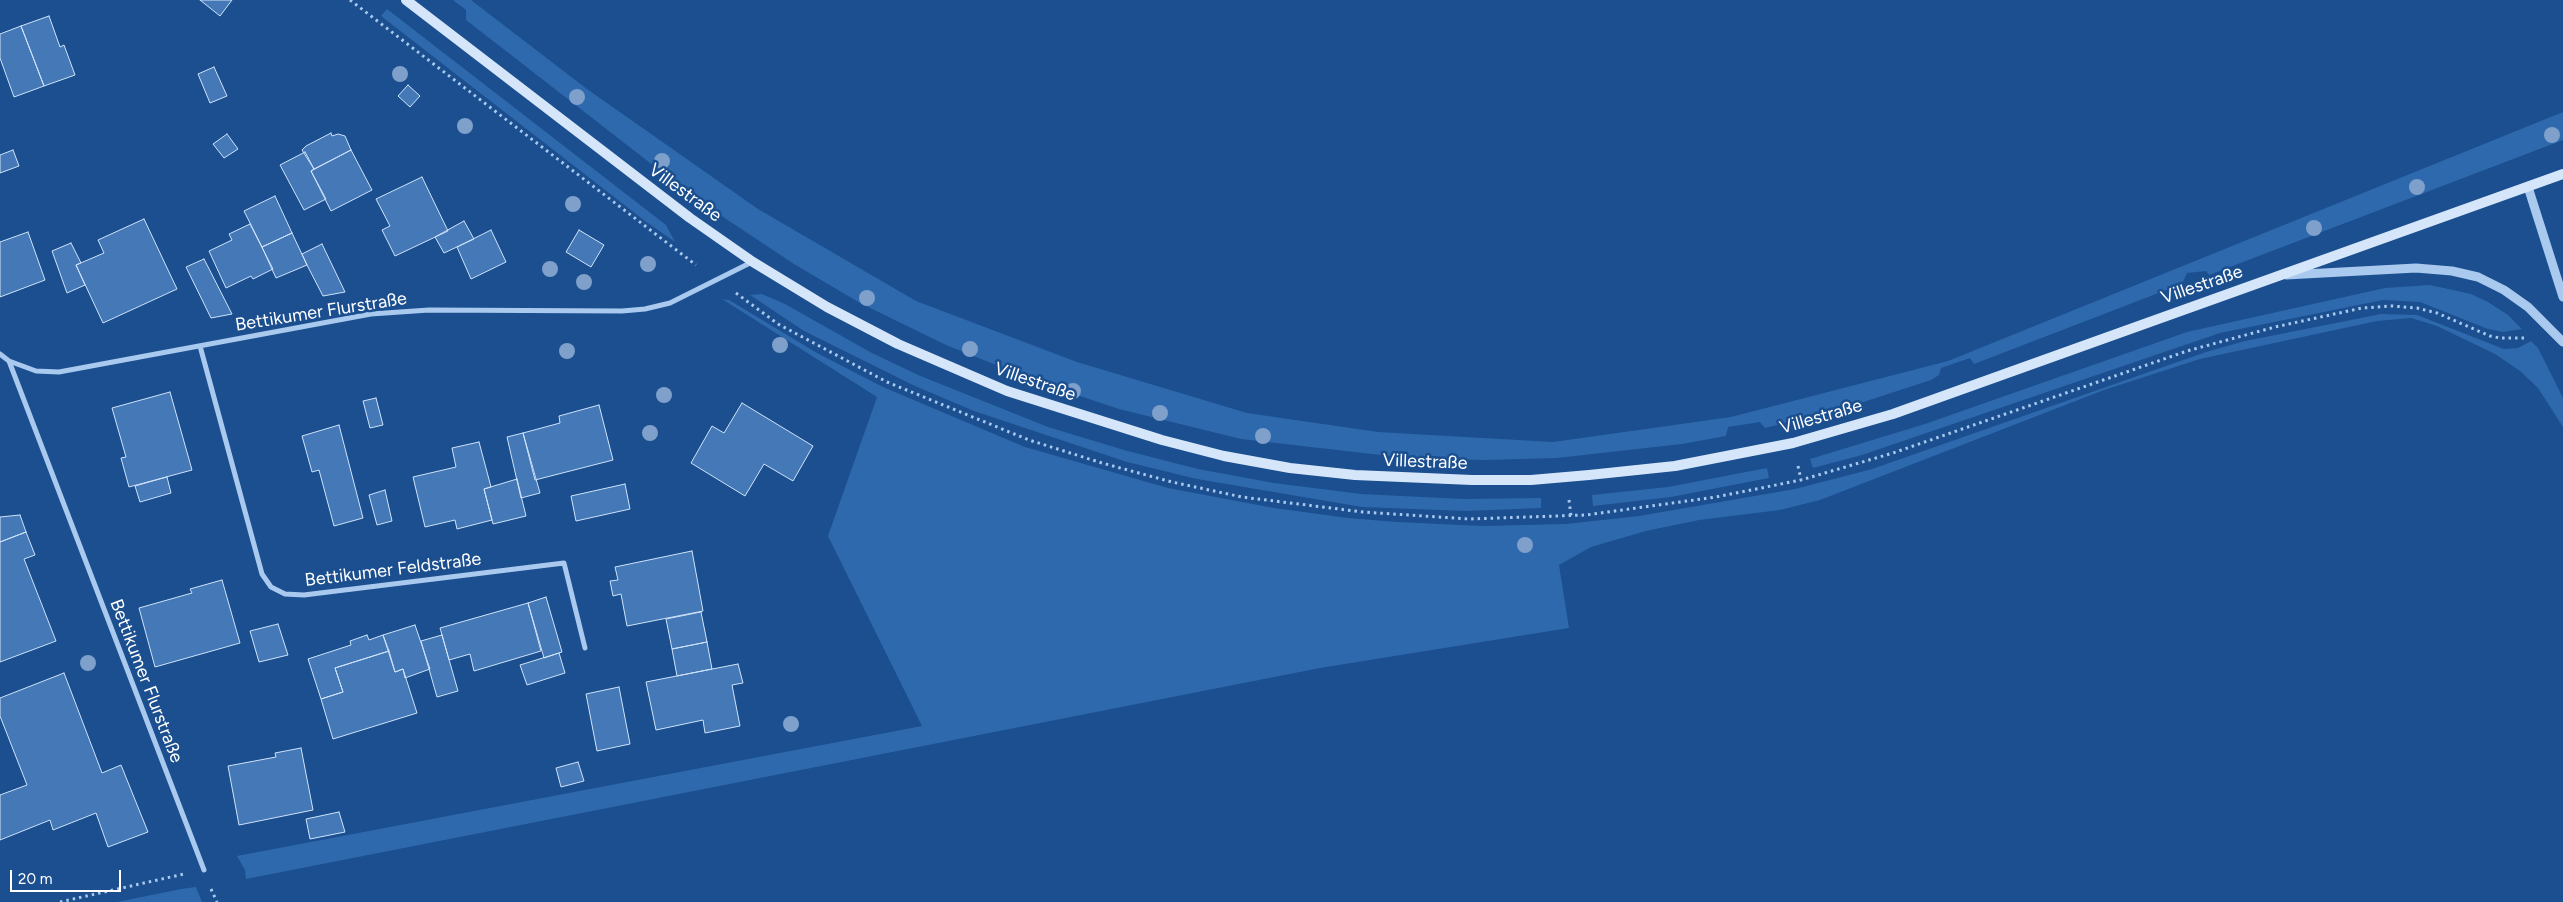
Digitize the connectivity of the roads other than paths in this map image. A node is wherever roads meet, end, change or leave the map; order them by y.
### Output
1 (406, 0) edge
2 (2563, 174) edge
3 (2528, 187) junction
4 (752, 262) junction
5 (2276, 276) junction
6 (2563, 297) edge
7 (2563, 342) edge
8 (200, 346) junction
9 (0, 354) edge
10 (9, 361) junction
11 (585, 648) dead end
12 (204, 870) road end

1 - 4 main road, Villestraße
2 - 3 main road, Villestraße
3 - 5 main road, Villestraße
3 - 6 street
4 - 5 main road, Villestraße
4 - 8 street, Bettikumer Flurstraße
5 - 7 street
8 - 10 street, Bettikumer Flurstraße
8 - 11 street, Bettikumer Feldstraße
9 - 10 street, Bettikumer Flurstraße
10 - 12 street, Bettikumer Flurstraße

